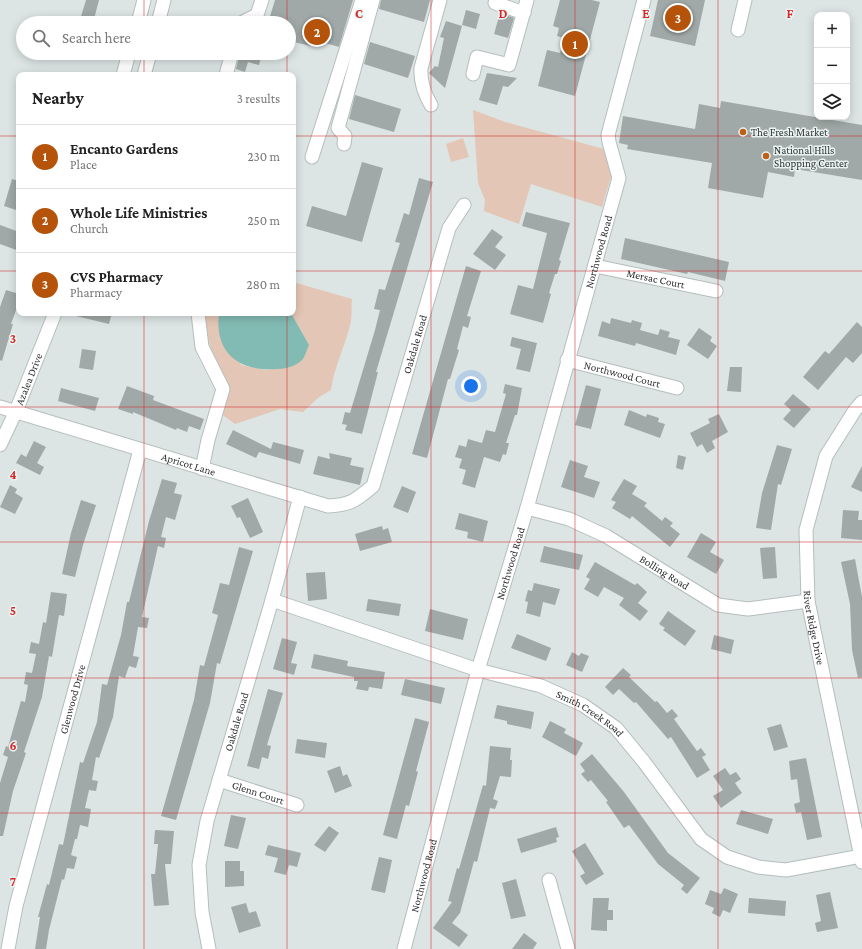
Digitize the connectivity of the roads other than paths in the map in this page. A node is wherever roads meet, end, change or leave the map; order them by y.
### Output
1 (144, 0) edge
2 (262, 0) edge
3 (362, 0) edge
4 (373, 0) edge
5 (440, 0) edge
6 (644, 0) edge
7 (745, 0) edge
8 (160, 1) edge
9 (495, 4) dead end
10 (525, 6) edge
11 (140, 16) edge
12 (159, 16) edge
13 (255, 16) edge
14 (738, 30) dead end
15 (127, 60) edge
16 (148, 60) edge
17 (230, 60) edge
18 (124, 72) edge
19 (145, 72) edge
20 (227, 72) edge
21 (473, 74) dead end
22 (431, 105) dead end
23 (344, 144) dead end
24 (312, 157) dead end
25 (464, 205) dead end
26 (595, 266) junction
27 (716, 291) dead end
28 (54, 316) edge
29 (198, 316) edge
30 (567, 360) junction
31 (677, 388) dead end
32 (862, 402) edge
33 (0, 407) edge
34 (16, 411) junction
35 (0, 445) edge
36 (140, 450) junction
37 (202, 468) junction
38 (372, 486) joint
39 (300, 497) junction
40 (526, 508) junction
41 (272, 600) junction
42 (808, 601) junction
43 (478, 670) junction
44 (219, 780) junction
45 (297, 805) dead end
46 (862, 858) edge
47 (549, 880) dead end
48 (8, 949) edge
49 (209, 949) edge
50 (404, 949) edge
51 (568, 949) edge

1 - 11 street
2 - 13 street
3 - 24 street
4 - 23 street
5 - 22 street
6 - 26 street, Northwood Road
7 - 14 street
8 - 12 street
9 - 10 street
10 - 21 street
15 - 18 street
16 - 19 street
17 - 20 street
25 - 38 street, Oakdale Road
26 - 27 street, Mersac Court
26 - 30 street, Northwood Road
28 - 34 street, Azalea Drive
29 - 37 street
30 - 31 street, Northwood Court
30 - 40 street, Northwood Road
32 - 42 street, River Ridge Drive
33 - 34 street, Apricot Lane
34 - 35 street, Azalea Drive
34 - 36 street, Apricot Lane
36 - 37 street, Apricot Lane
36 - 48 street, Glenwood Drive
37 - 39 street, Apricot Lane
38 - 39 street, Apricot Lane
39 - 41 street, Oakdale Road
40 - 42 street, Bolling Road
40 - 43 street, Northwood Road
41 - 43 street, Smith Creek Road
41 - 44 street, Oakdale Road
42 - 46 street, River Ridge Drive
43 - 46 street, Smith Creek Road
43 - 50 street, Northwood Road
44 - 45 street, Glenn Court
44 - 49 street, Oakdale Road
47 - 51 street

